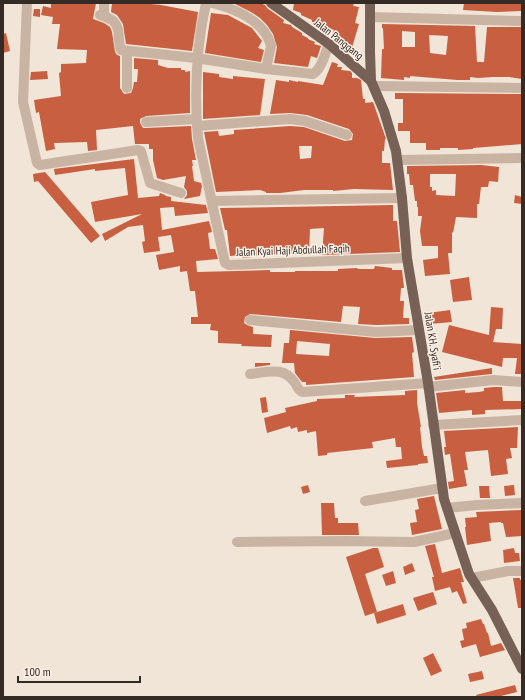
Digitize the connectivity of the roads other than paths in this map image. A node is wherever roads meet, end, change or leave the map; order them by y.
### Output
1 (27, 3) edge
2 (104, 3) edge
3 (206, 3) edge
4 (212, 3) edge
5 (271, 3) edge
6 (370, 3) edge
7 (370, 17) junction
8 (522, 21) edge
9 (329, 44) junction
10 (127, 51) junction
11 (196, 58) junction
12 (266, 69) junction
13 (373, 83) junction
14 (127, 88) dead end
15 (522, 88) edge
16 (146, 122) dead end
17 (196, 123) junction
18 (347, 136) dead end
19 (522, 158) edge
20 (397, 160) junction
21 (181, 193) dead end
22 (402, 198) junction
23 (212, 201) junction
24 (407, 258) junction
25 (250, 320) dead end
26 (419, 330) junction
27 (250, 374) dead end
28 (522, 382) edge
29 (428, 385) junction
30 (522, 420) edge
31 (433, 425) junction
32 (442, 488) junction
33 (365, 501) dead end
34 (522, 503) edge
35 (447, 508) junction
36 (455, 533) junction
37 (237, 542) dead end
38 (522, 571) edge
39 (472, 578) junction
40 (522, 669) edge

1 - 21 street
2 - 10 street
3 - 11 street, Jalan Kyai Haji Abdullah Faqih
4 - 12 street
5 - 9 main road, Jalan Panggang
6 - 7 main road, Jalan KH. Syafi'i
7 - 8 street
7 - 13 main road, Jalan KH. Syafi'i
9 - 12 street
9 - 13 main road, Jalan Panggang
10 - 11 street
10 - 14 street
11 - 12 street
11 - 17 street, Jalan Kyai Haji Abdullah Faqih
13 - 15 street
13 - 20 main road, Jalan KH. Syafi'i
16 - 17 street
17 - 18 street
17 - 23 street, Jalan Kyai Haji Abdullah Faqih
19 - 20 street
20 - 22 main road, Jalan KH. Syafi'i
22 - 23 street
22 - 24 main road, Jalan KH. Syafi'i
23 - 24 street, Jalan Kyai Haji Abdullah Faqih
24 - 26 main road, Jalan KH. Syafi'i
25 - 26 street
26 - 29 main road, Jalan KH. Syafi'i
27 - 29 street
28 - 29 street
29 - 31 main road, Jalan KH. Syafi'i
30 - 31 street
31 - 32 main road, Jalan KH. Syafi'i
32 - 33 street
32 - 35 main road, Jalan KH. Syafi'i
34 - 35 street
35 - 36 main road, Jalan KH. Syafi'i
36 - 37 street
36 - 39 main road, Jalan KH. Syafi'i
38 - 39 street
39 - 40 main road, Jalan KH. Syafi'i

